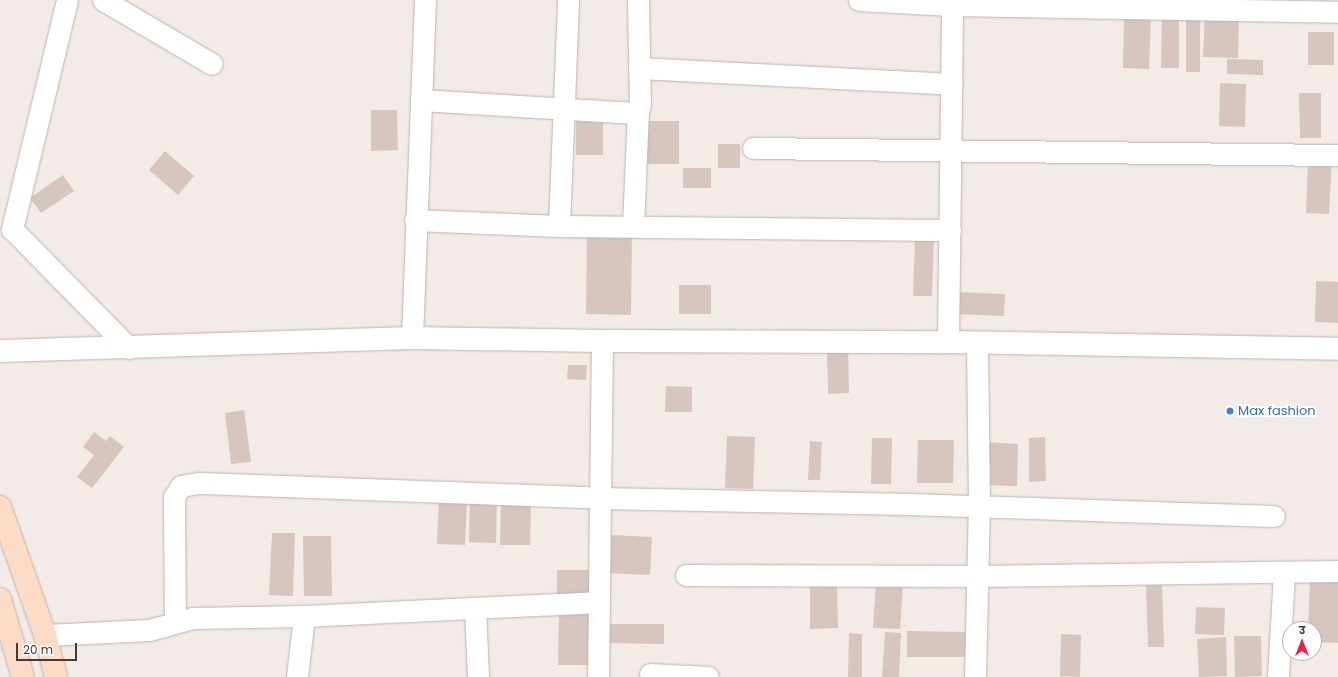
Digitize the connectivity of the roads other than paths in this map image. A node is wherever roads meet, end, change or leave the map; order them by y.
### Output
1 (67, 0) edge
2 (103, 0) edge
3 (425, 0) edge
4 (568, 0) edge
5 (638, 0) edge
6 (859, 0) edge
7 (952, 2) edge
8 (1338, 12) edge
9 (212, 64) dead end
10 (639, 68) junction
11 (952, 84) junction
12 (422, 100) junction
13 (566, 107) junction
14 (638, 111) junction
15 (753, 148) dead end
16 (951, 150) junction
17 (1338, 155) edge
18 (415, 220) junction
19 (6, 223) edge
20 (560, 226) junction
21 (632, 226) junction
22 (950, 230) junction
23 (412, 338) junction
24 (602, 341) junction
25 (948, 342) junction
26 (977, 342) junction
27 (129, 348) junction
28 (1338, 349) edge
29 (0, 351) edge
30 (600, 498) junction
31 (979, 506) junction
32 (0, 507) edge
33 (1274, 516) dead end
34 (1338, 572) edge
35 (1284, 574) junction
36 (686, 575) dead end
37 (977, 576) junction
38 (0, 599) edge
39 (598, 602) junction
40 (475, 608) junction
41 (304, 616) junction
42 (4, 619) edge
43 (174, 622) junction
44 (45, 635) junction
45 (650, 674) dead end
46 (23, 677) edge
47 (56, 677) edge
48 (297, 677) edge
49 (478, 677) edge
50 (598, 677) edge
51 (708, 677) edge
52 (975, 677) edge
53 (1278, 677) edge

1 - 19 street
2 - 9 street
3 - 12 street
4 - 13 street
5 - 10 street
6 - 7 street
7 - 8 street
7 - 11 street
10 - 11 street
10 - 14 street
11 - 16 street
12 - 13 street
12 - 18 street
13 - 14 street
13 - 20 street
14 - 21 street
15 - 16 street
16 - 17 street
16 - 22 street
18 - 20 street
18 - 23 street
19 - 27 street
20 - 21 street
21 - 22 street
22 - 25 street
23 - 24 street
23 - 27 street
24 - 25 street
24 - 30 street
25 - 26 street
26 - 28 street
26 - 31 street
27 - 29 street
30 - 31 street
30 - 39 street
30 - 43 street
31 - 33 street
31 - 37 street
32 - 44 main road
34 - 35 street
35 - 37 street
35 - 53 street
36 - 37 street
37 - 52 street
38 - 42 main road
39 - 40 street
39 - 50 street
40 - 41 street
40 - 49 street
41 - 43 street
41 - 48 street
42 - 46 main road
43 - 44 street
44 - 47 main road
45 - 51 street

